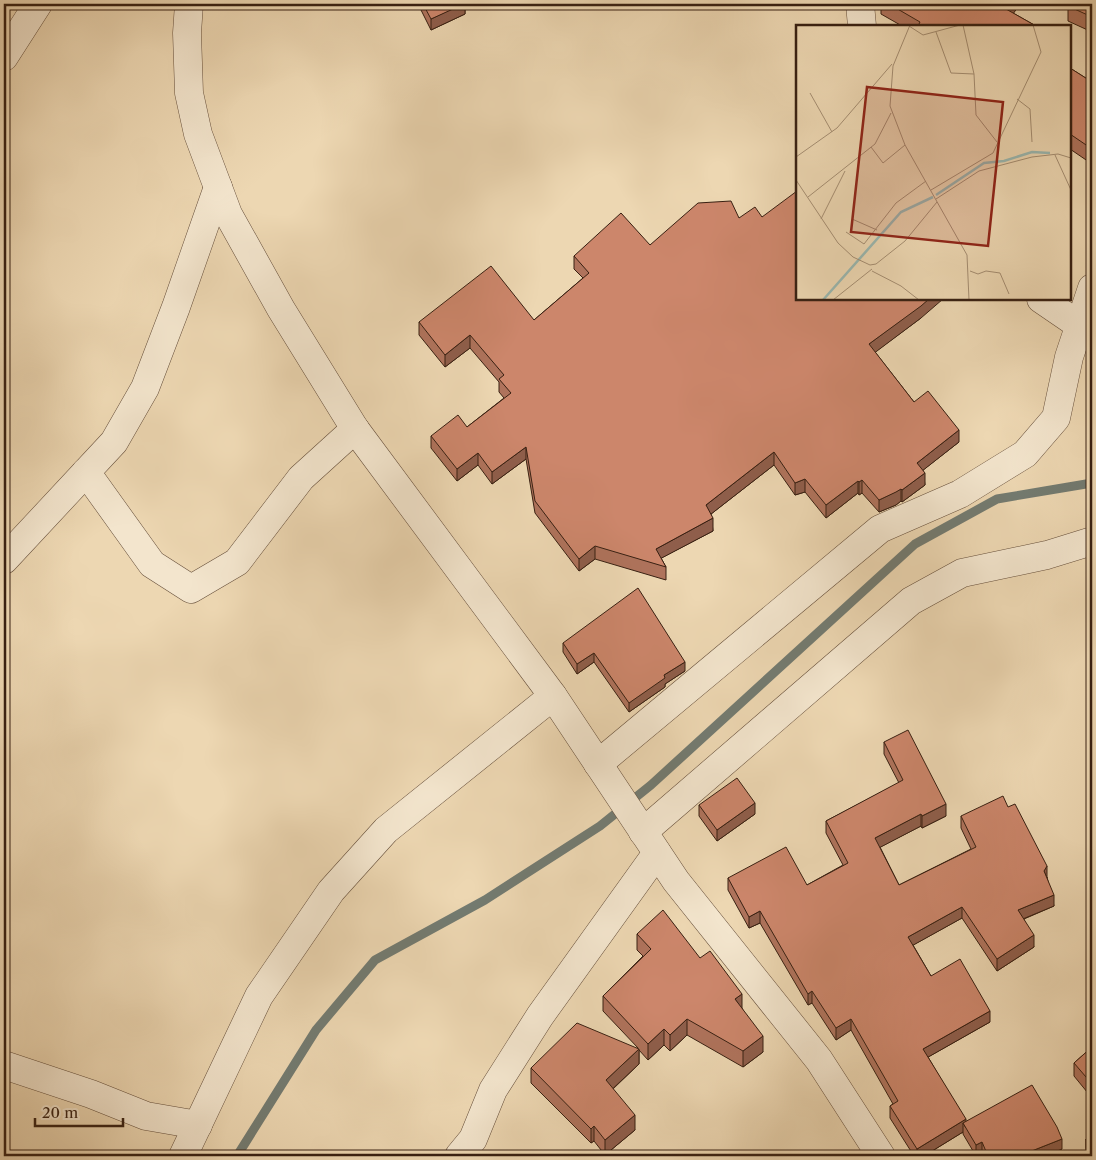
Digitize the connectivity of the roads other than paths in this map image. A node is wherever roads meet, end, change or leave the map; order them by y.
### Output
1 (38, 4) edge
2 (189, 4) edge
3 (860, 4) edge
4 (862, 25) edge
5 (4, 57) edge
6 (218, 187) junction
7 (1092, 288) edge
8 (1042, 300) edge
9 (1079, 325) junction
10 (355, 429) junction
11 (86, 472) junction
12 (1092, 541) edge
13 (4, 560) edge
14 (553, 696) junction
15 (598, 764) junction
16 (650, 842) junction
17 (4, 1065) edge
18 (198, 1125) junction
19 (183, 1156) edge
20 (459, 1156) edge
21 (881, 1156) edge

1 - 5 street
2 - 6 street
3 - 4 street
6 - 10 street
6 - 11 street
7 - 9 street
8 - 9 street
9 - 15 street
10 - 11 street
10 - 14 street
11 - 13 street
12 - 16 street
14 - 15 street
14 - 18 street
15 - 16 street
16 - 20 street
16 - 21 street
17 - 18 street
18 - 19 street

